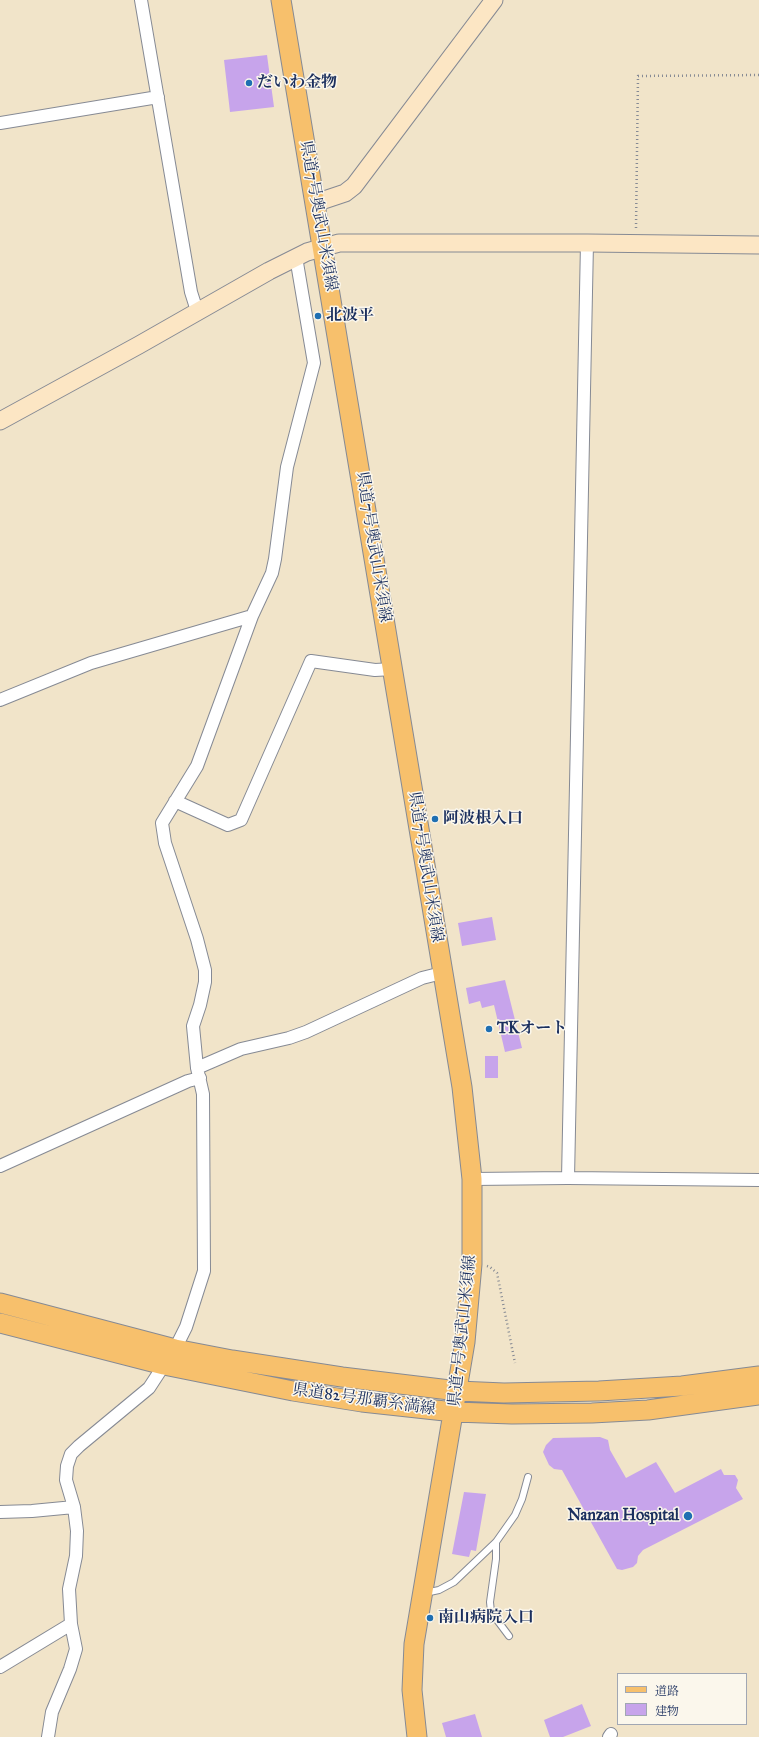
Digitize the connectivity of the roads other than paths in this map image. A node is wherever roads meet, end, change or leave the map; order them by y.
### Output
1 (141, 0) edge
2 (281, 0) edge
3 (494, 0) edge
4 (158, 97) junction
5 (0, 123) edge
6 (315, 203) junction
7 (587, 243) junction
8 (759, 245) edge
9 (323, 247) junction
10 (296, 257) junction
11 (198, 311) junction
12 (0, 421) edge
13 (252, 616) junction
14 (393, 669) junction
15 (0, 700) edge
16 (175, 801) junction
17 (442, 973) junction
18 (199, 1073) junction
19 (0, 1166) edge
20 (568, 1178) junction
21 (472, 1179) junction
22 (759, 1180) edge
23 (0, 1303) edge
24 (0, 1323) edge
25 (175, 1349) junction
26 (164, 1365) junction
27 (759, 1376) edge
28 (458, 1391) junction
29 (759, 1395) edge
30 (454, 1412) junction
31 (528, 1477) dead end
32 (74, 1507) junction
33 (0, 1512) edge
34 (496, 1542) junction
35 (422, 1594) junction
36 (71, 1624) junction
37 (509, 1636) dead end
38 (0, 1667) edge
39 (48, 1737) edge
40 (417, 1737) edge

1 - 4 street
2 - 6 main road, 県道7号奥武山米須線
3 - 6 street
4 - 5 street
4 - 11 street
6 - 9 main road, 県道7号奥武山米須線
7 - 8 street
7 - 9 street
7 - 20 street
9 - 10 street
9 - 14 main road, 県道7号奥武山米須線
10 - 11 street
10 - 13 street
11 - 12 street
13 - 15 street
13 - 16 street
14 - 16 street
14 - 17 main road, 県道7号奥武山米須線
16 - 18 street
17 - 18 street
17 - 21 main road, 県道7号奥武山米須線
18 - 19 street
18 - 25 street
20 - 21 street
20 - 22 street
21 - 28 main road, 県道7号奥武山米須線
23 - 25 main road, 県道82号那覇糸満線
24 - 26 main road, 県道82号那覇糸満線
25 - 28 main road, 県道82号那覇糸満線
26 - 30 main road, 県道82号那覇糸満線
26 - 32 street
27 - 28 main road, 県道82号那覇糸満線
28 - 30 main road, 県道7号奥武山米須線
29 - 30 main road, 県道82号那覇糸満線
30 - 35 main road, 県道7号奥武山米須線
31 - 34 lane
32 - 33 street
32 - 36 street
34 - 35 lane
34 - 37 lane
35 - 40 main road, 県道7号奥武山米須線
36 - 38 street
36 - 39 street

